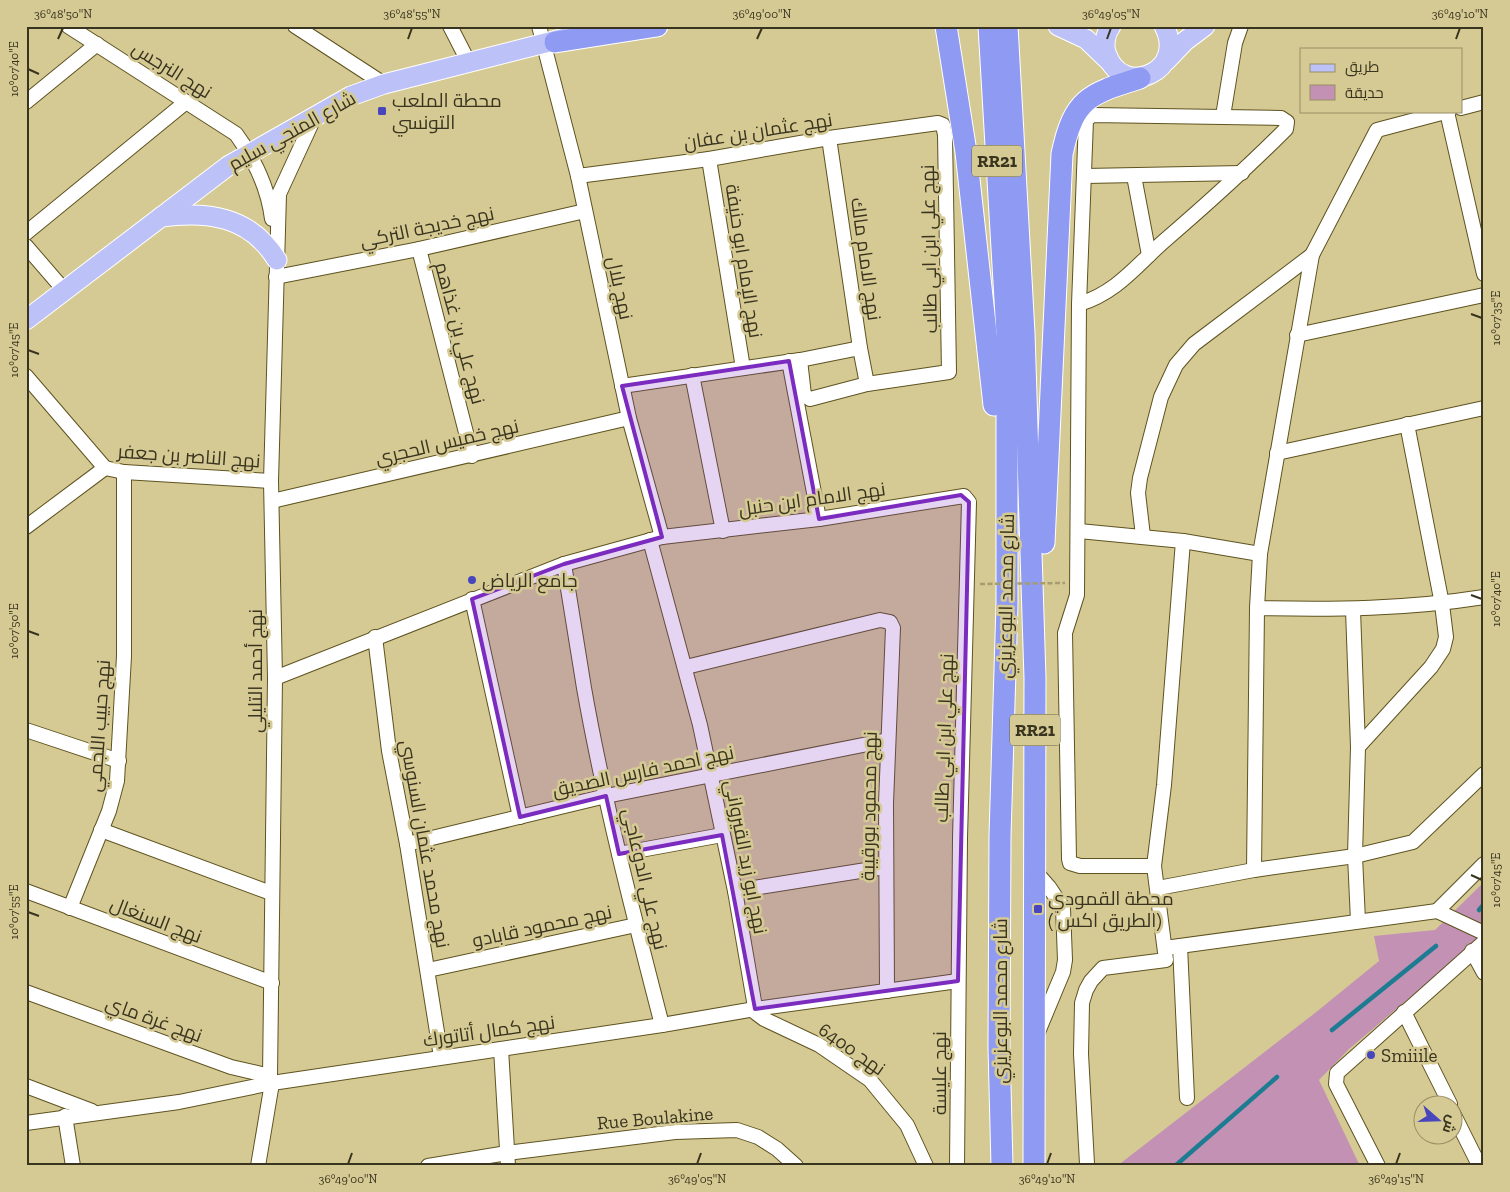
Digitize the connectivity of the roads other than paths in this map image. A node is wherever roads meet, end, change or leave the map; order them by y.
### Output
1 (68, 26) edge
2 (296, 26) edge
3 (450, 26) edge
4 (539, 26) edge
5 (598, 26) edge
6 (657, 26) edge
7 (946, 26) edge
8 (957, 26) edge
9 (989, 26) edge
10 (1007, 26) edge
11 (1058, 26) edge
12 (1111, 26) edge
13 (1164, 26) edge
14 (1205, 26) edge
15 (1241, 26) edge
16 (97, 44) junction
17 (550, 44) junction
18 (1109, 61) junction
19 (469, 63) junction
20 (1164, 64) junction
21 (1140, 78) junction
22 (384, 84) junction
23 (26, 102) edge
24 (186, 102) junction
25 (1484, 102) edge
26 (1462, 108) edge
27 (1448, 112) edge
28 (316, 114) junction
29 (1223, 116) junction
30 (943, 125) joint
31 (829, 138) junction
32 (249, 152) junction
33 (966, 152) junction
34 (709, 159) junction
35 (1242, 174) junction
36 (578, 176) junction
37 (1085, 176) junction
38 (1134, 176) junction
39 (585, 211) junction
40 (160, 217) junction
41 (26, 232) edge
42 (26, 246) edge
43 (419, 249) junction
44 (1150, 254) junction
45 (1312, 255) junction
46 (276, 268) junction
47 (1484, 274) edge
48 (64, 290) junction
49 (1013, 295) junction
50 (1484, 295) edge
51 (1079, 304) junction
52 (26, 320) edge
53 (1297, 336) junction
54 (860, 348) junction
55 (794, 360) junction
56 (743, 368) junction
57 (692, 375) junction
58 (26, 376) edge
59 (867, 384) junction
60 (622, 386) junction
61 (1484, 408) edge
62 (629, 418) junction
63 (1407, 424) junction
64 (1278, 453) junction
65 (472, 456) junction
66 (105, 468) junction
67 (124, 472) junction
68 (272, 481) junction
69 (967, 498) joint
70 (272, 501) junction
71 (819, 519) junction
72 (26, 528) edge
73 (722, 531) junction
74 (1080, 531) junction
75 (1143, 536) junction
76 (656, 539) junction
77 (1183, 541) junction
78 (1260, 554) junction
79 (564, 564) junction
80 (1484, 597) edge
81 (472, 599) junction
82 (1007, 604) junction
83 (1442, 604) junction
84 (1256, 608) junction
85 (1353, 610) junction
86 (375, 637) junction
87 (686, 667) junction
88 (275, 678) junction
89 (1035, 678) junction
90 (26, 730) edge
91 (888, 740) junction
92 (1358, 747) junction
93 (119, 761) junction
94 (1484, 774) edge
95 (711, 775) junction
96 (606, 796) junction
97 (520, 817) junction
98 (101, 830) junction
99 (722, 835) junction
100 (408, 844) junction
101 (619, 854) junction
102 (1355, 856) junction
103 (1484, 864) edge
104 (1154, 866) junction
105 (885, 867) junction
106 (1254, 870) junction
107 (1035, 871) junction
108 (1158, 888) junction
109 (26, 891) edge
110 (735, 891) junction
111 (271, 893) junction
112 (70, 908) junction
113 (1437, 911) junction
114 (1358, 921) junction
115 (636, 925) junction
116 (1484, 933) edge
117 (1484, 942) edge
118 (1180, 946) junction
119 (1165, 948) junction
120 (1472, 951) junction
121 (428, 970) junction
122 (1484, 974) edge
123 (958, 981) junction
124 (272, 983) junction
125 (887, 990) junction
126 (26, 992) edge
127 (754, 1008) junction
128 (1404, 1012) junction
129 (662, 1025) junction
130 (1034, 1042) junction
131 (501, 1049) junction
132 (441, 1057) junction
133 (271, 1079) junction
134 (26, 1086) edge
135 (1445, 1094) edge
136 (1187, 1098) dead end
137 (95, 1112) junction
138 (65, 1116) junction
139 (26, 1123) edge
140 (1462, 1132) edge
141 (507, 1159) edge
142 (1087, 1164) dead end
143 (1477, 1164) edge
144 (73, 1166) edge
145 (258, 1166) edge
146 (428, 1166) edge
147 (796, 1166) edge
148 (926, 1166) edge
149 (957, 1166) edge
150 (1002, 1166) edge
151 (1034, 1166) edge
152 (1378, 1166) edge

1 - 16 street, نهج النرجس
2 - 22 street
3 - 19 street
4 - 17 street, نهج بلال
5 - 17 main road, شارع المنجي سليم
6 - 17 highway
7 - 33 highway
8 - 33 highway
9 - 49 highway, شارع محمد البوعزيزي / RR21
10 - 49 highway, شارع محمد البوعزيزي / RR21
11 - 18 main road
12 - 18 main road
13 - 20 main road
14 - 20 main road
15 - 29 street
16 - 23 street
16 - 24 street, نهج النرجس
17 - 19 main road, شارع المنجي سليم
17 - 36 street, نهج بلال
18 - 21 main road
19 - 22 main road, شارع المنجي سليم
20 - 21 main road
21 - 89 highway
22 - 28 main road, شارع المنجي سليم
24 - 32 street, نهج النرجس
24 - 41 street
25 - 26 street
27 - 45 street
27 - 47 street
28 - 32 main road, شارع المنجي سليم
28 - 46 street, نهج أحمد التليلي
29 - 35 street
29 - 37 street
30 - 31 street, نهج عثمان بن عفان
30 - 59 street, نهج علي ابن ابي طالب
31 - 34 street, نهج عثمان بن عفان
31 - 54 street, نهج الامام مالك
32 - 40 main road, شارع المنجي سليم
32 - 46 street, نهج أحمد التليلي
33 - 82 highway
34 - 36 street, نهج عثمان بن عفان
34 - 56 street, نهج الإمام ابو حنيفة
35 - 38 street
35 - 44 street
36 - 39 street, نهج بلال
37 - 38 street
37 - 51 street
38 - 44 street
39 - 43 street, نهج خديجة التركي
39 - 60 street, نهج بلال
40 - 46 main road
40 - 48 main road, شارع المنجي سليم
42 - 48 street
43 - 46 street, نهج خديجة التركي
43 - 65 street, نهج علي بن غذاهم
44 - 51 street
45 - 53 street
45 - 75 street
46 - 68 street, نهج أحمد التليلي
48 - 52 main road, شارع المنجي سليم
49 - 82 highway, شارع محمد البوعزيزي / RR21
49 - 89 highway, شارع محمد البوعزيزي / RR21
50 - 53 street
51 - 74 street
53 - 64 street
54 - 55 street
54 - 59 street, نهج الامام مالك
55 - 56 street
55 - 59 street
55 - 71 street
56 - 57 street
57 - 60 street
57 - 73 street
58 - 66 street, نهج الناصر بن جعفر
60 - 62 street, نهج بلال
61 - 63 street
62 - 65 street, نهج خميس الحجري
62 - 76 street, نهج بلال
63 - 64 street
63 - 83 street
64 - 78 street
65 - 70 street, نهج خميس الحجري
66 - 67 street, نهج الناصر بن جعفر
66 - 72 street
67 - 68 street, نهج الناصر بن جعفر
67 - 93 street, نهج حبيب اللجمي
68 - 70 street, نهج أحمد التليلي
69 - 71 street, نهج الامام ابن حنبل
69 - 123 street, نهج علي ابن ابي طالب
70 - 88 street, نهج أحمد التليلي
71 - 73 street, نهج الامام ابن حنبل
73 - 76 street, نهج الامام ابن حنبل
74 - 75 street
74 - 104 street
75 - 77 street
76 - 79 street, نهج الامام ابن حنبل
76 - 87 street, نهج ابو زيد القيرواني
77 - 78 street
77 - 104 street
78 - 84 street
79 - 81 street, نهج الامام ابن حنبل
79 - 96 street, نهج علي الدوعاجي
80 - 83 street
81 - 86 street, نهج الامام ابن حنبل
81 - 97 street
82 - 150 highway, شارع محمد البوعزيزي / RR21
83 - 85 street
83 - 92 street
84 - 85 street
84 - 106 street
85 - 92 street
86 - 88 street, نهج الامام ابن حنبل
86 - 100 street, نهج محمد عثمان السنوسي
87 - 91 street, نهج محمود بورقيبة
87 - 95 street, نهج ابو زيد القيرواني
88 - 111 street, نهج أحمد التليلي
89 - 107 highway, شارع محمد البوعزيزي / RR21
90 - 93 street
91 - 95 street, نهج احمد فارس الصديق
91 - 105 street, نهج محمود بورقيبة
92 - 102 street
93 - 98 street, نهج حبيب اللجمي
94 - 102 street
95 - 96 street, نهج احمد فارس الصديق
95 - 99 street, نهج ابو زيد القيرواني
96 - 97 street, نهج احمد فارس الصديق
96 - 101 street, نهج علي الدوعاجي
97 - 100 street, نهج احمد فارس الصديق
98 - 111 street
98 - 112 street, نهج حبيب اللجمي
99 - 101 street
99 - 110 street, نهج ابو زيد القيرواني
100 - 121 street, نهج محمد عثمان السنوسي
101 - 115 street, نهج علي الدوعاجي
102 - 106 street
102 - 114 street
103 - 113 street
104 - 108 street
105 - 110 street
105 - 125 street, نهج محمود بورقيبة
106 - 108 street
107 - 130 highway, شارع محمد البوعزيزي / RR21
107 - 130 street
108 - 119 street
109 - 112 street, نهج السنغال
110 - 127 street, نهج ابو زيد القيرواني
111 - 124 street, نهج أحمد التليلي
112 - 124 street, نهج السنغال
113 - 114 street
113 - 116 street
114 - 118 street
115 - 121 street, نهج محمود قابادو
115 - 129 street, نهج علي الدوعاجي
117 - 120 street
118 - 119 street
118 - 136 street
119 - 142 street
120 - 122 street
120 - 128 street
121 - 132 street, نهج محمد عثمان السنوسي
123 - 125 street, نهج كمال أتاتورك
123 - 149 street, نهج عليسة
124 - 133 street, نهج أحمد التليلي
125 - 127 street, نهج كمال أتاتورك
126 - 133 street, نهج غرة ماي
127 - 129 street, نهج كمال أتاتورك
127 - 148 street, نهج 6400
128 - 135 street
128 - 152 street
129 - 131 street, نهج كمال أتاتورك
130 - 151 highway, شارع محمد البوعزيزي / RR21
131 - 132 street, نهج كمال أتاتورك
131 - 141 street
132 - 133 street, نهج كمال أتاتورك
133 - 137 street, نهج كمال أتاتورك
133 - 145 street, نهج أحمد التليلي
134 - 137 street
137 - 138 street, نهج كمال أتاتورك
138 - 139 street, نهج كمال أتاتورك
138 - 144 street
140 - 143 street
141 - 146 street, Rue Boulakine
141 - 147 street, Rue Boulakine

